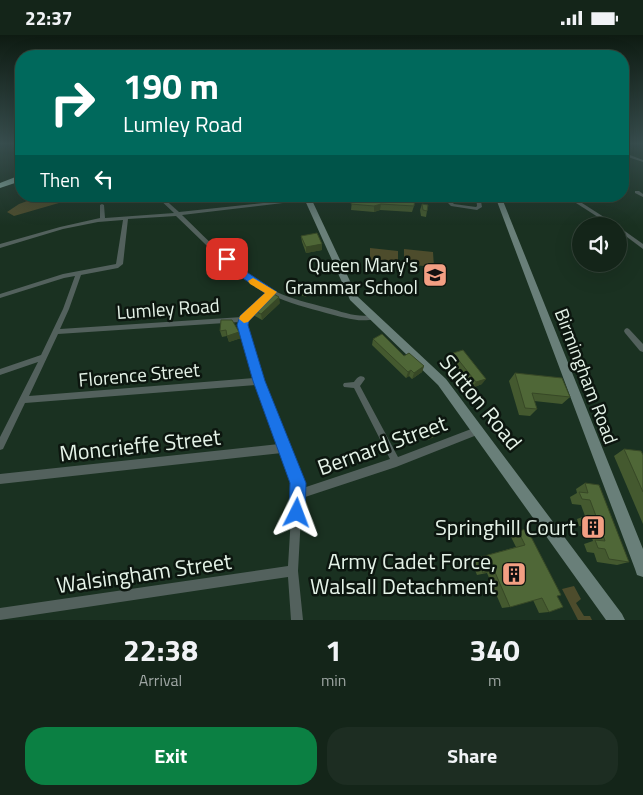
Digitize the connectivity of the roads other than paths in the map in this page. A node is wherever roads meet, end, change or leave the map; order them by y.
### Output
1 (15, 181) edge
2 (0, 186) edge
3 (165, 202) edge
4 (272, 202) edge
5 (307, 202) edge
6 (450, 202) edge
7 (479, 202) edge
8 (500, 202) edge
9 (577, 202) edge
10 (167, 204) junction
11 (102, 205) dead end
12 (158, 207) dead end
13 (178, 214) junction
14 (601, 217) edge
15 (126, 218) junction
16 (103, 220) junction
17 (627, 235) edge
18 (0, 246) edge
19 (643, 247) edge
20 (79, 273) junction
21 (272, 292) junction
22 (0, 296) edge
23 (374, 317) junction
24 (244, 319) junction
25 (56, 333) junction
26 (632, 333) dead end
27 (643, 349) edge
28 (44, 357) junction
29 (0, 371) edge
30 (259, 381) junction
31 (355, 383) dead end
32 (22, 401) junction
33 (479, 430) junction
34 (0, 446) edge
35 (285, 448) junction
36 (396, 462) junction
37 (0, 479) edge
38 (298, 494) junction
39 (643, 569) edge
40 (293, 571) junction
41 (0, 614) edge
42 (296, 620) edge
43 (616, 620) edge

1 - 2 highway
3 - 10 street
4 - 13 street
5 - 23 street, Sutton Road
6 - 7 street
8 - 39 street, Birmingham Road
9 - 14 street
10 - 12 street
10 - 13 street
11 - 16 street
13 - 15 street
13 - 21 street
15 - 16 street
15 - 20 street
16 - 18 street
17 - 19 street
20 - 22 street
20 - 25 street
21 - 23 street
21 - 24 street, Lumley Road
23 - 33 street, Sutton Road
24 - 25 street, Lumley Road
24 - 30 street
25 - 28 street
26 - 27 street
28 - 29 street
28 - 32 street
30 - 32 street, Florence Street
30 - 35 street
31 - 36 street
32 - 34 street
33 - 36 street, Bernard Street
33 - 43 street, Sutton Road
35 - 37 street, Moncrieffe Street
35 - 38 street
36 - 38 street, Bernard Street
38 - 40 street
40 - 41 street, Walsingham Street
40 - 42 street

